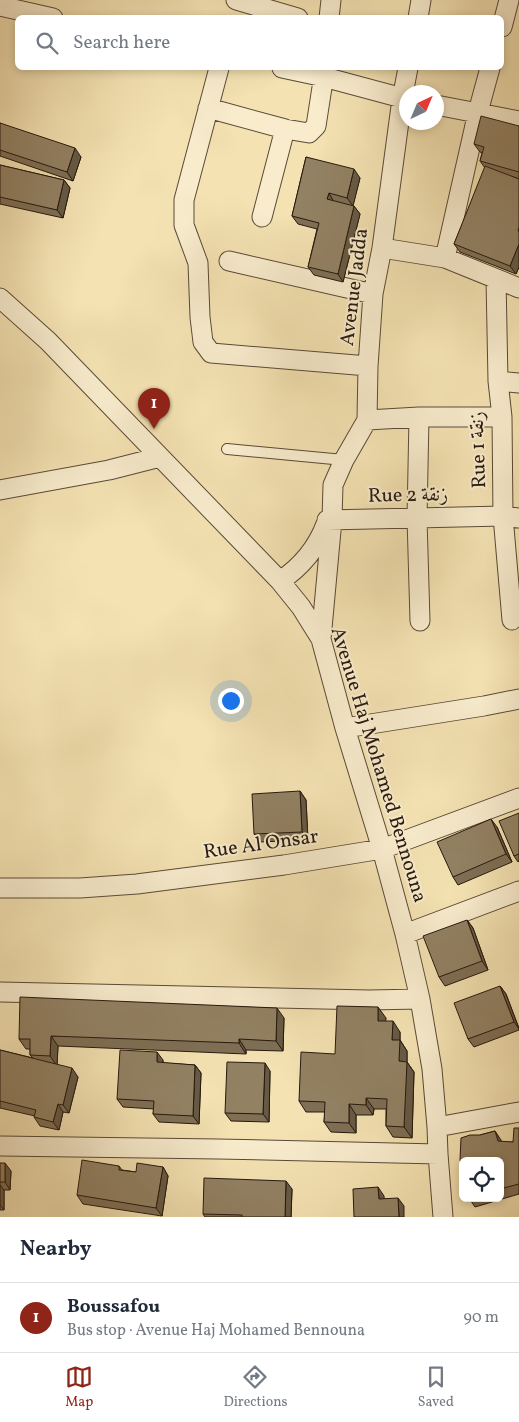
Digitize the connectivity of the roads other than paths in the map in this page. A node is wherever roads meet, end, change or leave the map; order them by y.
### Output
1 (236, 0) edge
2 (331, 0) edge
3 (421, 0) edge
4 (509, 0) edge
5 (0, 6) edge
6 (40, 15) edge
7 (288, 15) edge
8 (329, 15) edge
9 (418, 15) edge
10 (504, 19) edge
11 (218, 70) edge
12 (303, 70) edge
13 (408, 70) edge
14 (489, 70) edge
15 (324, 72) edge
16 (406, 85) edge
17 (399, 97) edge
18 (444, 106) edge
19 (208, 108) junction
20 (478, 112) junction
21 (519, 121) edge
22 (285, 129) junction
23 (399, 130) edge
24 (262, 217) dead end
25 (382, 248) junction
26 (445, 258) junction
27 (229, 261) dead end
28 (496, 279) junction
29 (519, 288) edge
30 (373, 294) junction
31 (0, 298) edge
32 (368, 366) junction
33 (498, 381) junction
34 (519, 383) edge
35 (419, 417) junction
36 (502, 417) junction
37 (367, 420) junction
38 (227, 449) dead end
39 (160, 457) junction
40 (344, 460) junction
41 (0, 490) edge
42 (330, 515) junction
43 (511, 517) edge
44 (417, 518) junction
45 (280, 581) junction
46 (512, 620) dead end
47 (420, 622) dead end
48 (321, 639) junction
49 (519, 699) edge
50 (345, 728) junction
51 (519, 798) edge
52 (382, 849) junction
53 (0, 888) edge
54 (519, 891) edge
55 (405, 934) junction
56 (0, 992) edge
57 (420, 999) junction
58 (519, 1112) edge
59 (437, 1128) junction
60 (0, 1146) edge
61 (438, 1154) junction
62 (443, 1217) edge

1 - 7 street
2 - 8 street
3 - 9 street
4 - 10 street
5 - 6 street
11 - 19 street
12 - 15 street
13 - 16 street, Avenue Jadda
14 - 20 street
15 - 17 street
15 - 22 street
18 - 20 street
19 - 22 street
19 - 32 street
20 - 21 street
20 - 26 street
22 - 24 street
23 - 25 street, Avenue Jadda
25 - 26 street
25 - 30 street, Avenue Jadda
26 - 28 street
27 - 30 street
28 - 29 street
28 - 33 street, Rue 1 زنقة
30 - 32 street, Avenue Jadda
31 - 39 street, Avenue Haj Mohamed Bennouna
32 - 37 street, Avenue Jadda
33 - 34 street
33 - 36 street, Rue 1 زنقة
35 - 36 street
35 - 37 street
35 - 44 street
36 - 43 street, Rue 1 زنقة
37 - 40 street, Avenue Jadda
38 - 40 lane
39 - 41 street
39 - 45 street, Avenue Haj Mohamed Bennouna
40 - 42 street, Avenue Jadda
42 - 44 street, Rue 2 زنقة
42 - 45 street, Avenue Jadda
42 - 48 street, Avenue Jadda
43 - 44 street, Rue 2 زنقة
43 - 46 street, Rue 1 زنقة
44 - 47 street
45 - 48 street, Avenue Haj Mohamed Bennouna
48 - 50 street, Avenue Haj Mohamed Bennouna
49 - 50 street
50 - 52 street, Avenue Haj Mohamed Bennouna
51 - 52 street, Rue Al Onsar
52 - 53 street, Rue Al Onsar
52 - 55 street, Avenue Haj Mohamed Bennouna
54 - 55 street
55 - 57 street, Avenue Haj Mohamed Bennouna
56 - 57 street
57 - 59 street, Avenue Haj Mohamed Bennouna
58 - 59 street
59 - 61 street, Avenue Haj Mohamed Bennouna
60 - 61 street
61 - 62 street, Avenue Haj Mohamed Bennouna

